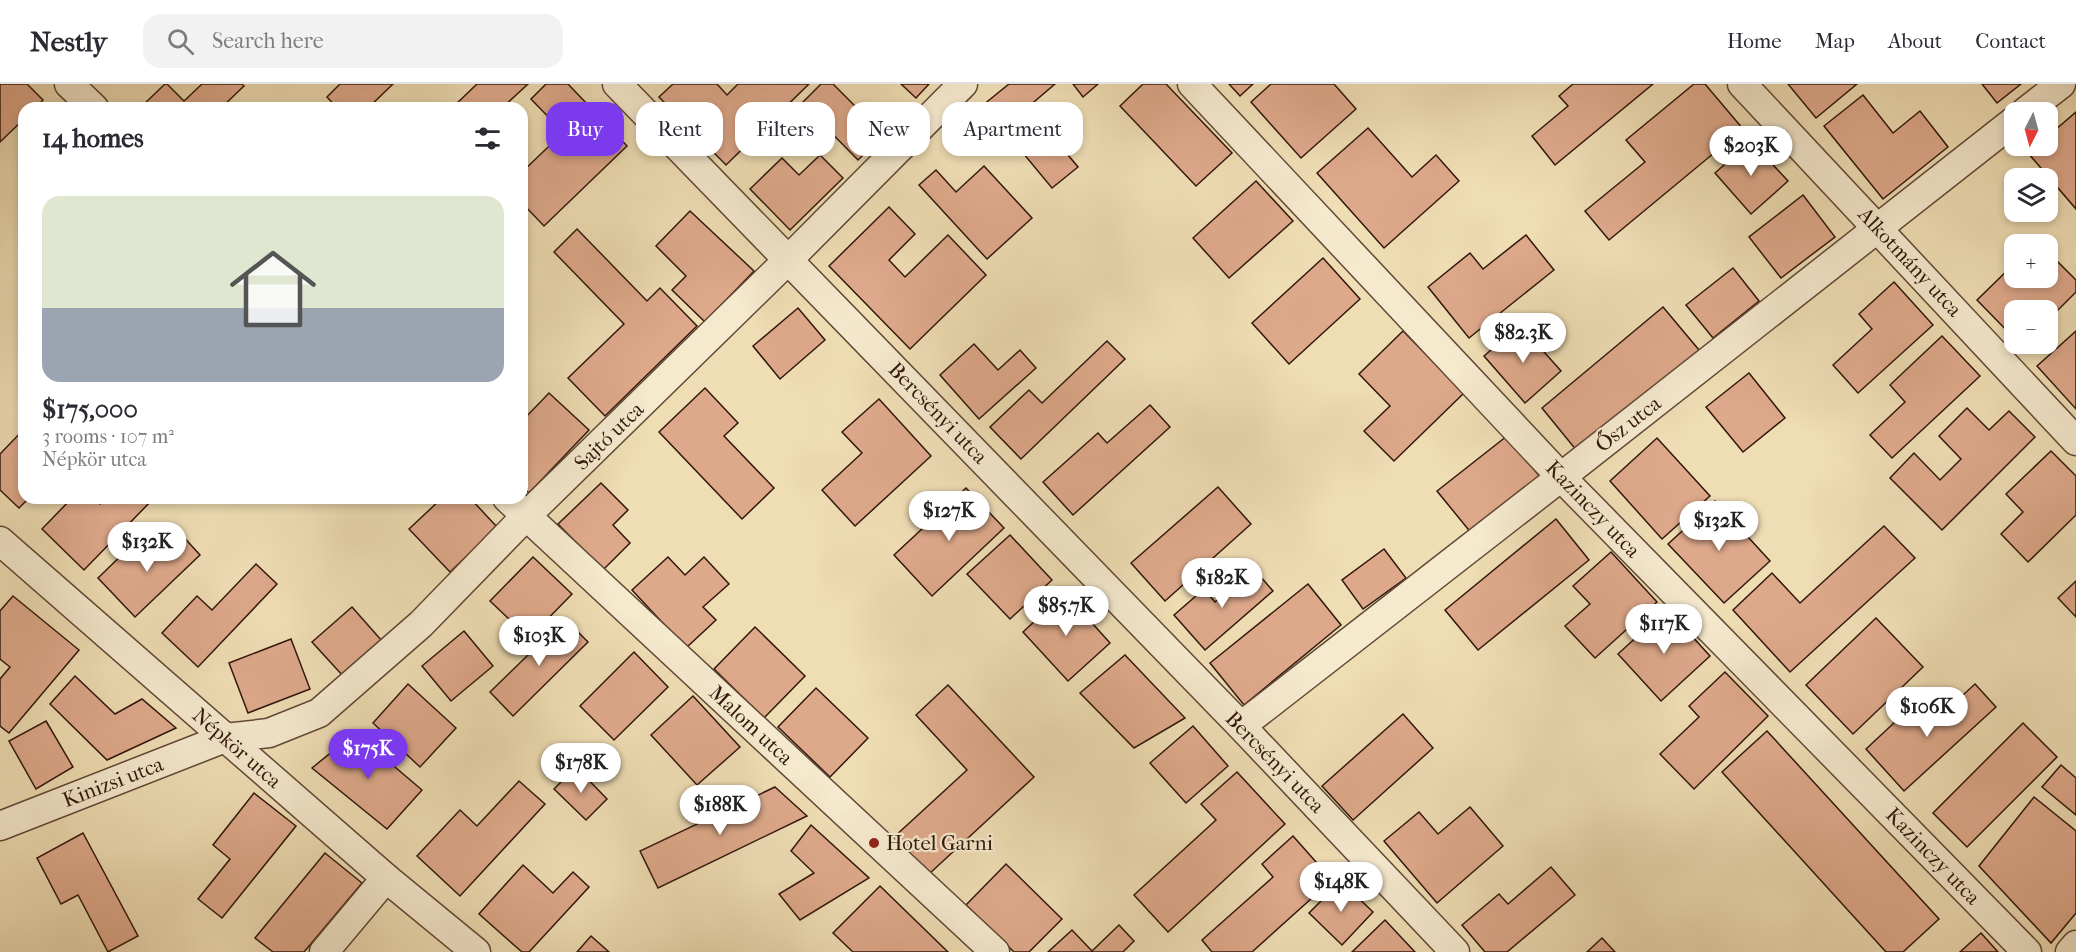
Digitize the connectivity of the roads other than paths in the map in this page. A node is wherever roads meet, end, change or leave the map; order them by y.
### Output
1 (69, 84) edge
2 (617, 84) edge
3 (963, 84) edge
4 (1192, 84) edge
5 (1742, 84) edge
6 (2061, 84) edge
7 (88, 102) edge
8 (2038, 102) edge
9 (2004, 129) edge
10 (1879, 228) junction
11 (789, 259) junction
12 (2076, 441) edge
13 (1561, 477) junction
14 (528, 497) edge
15 (517, 507) edge
16 (0, 541) edge
17 (1240, 726) junction
18 (225, 738) junction
19 (0, 826) edge
20 (386, 878) junction
21 (2076, 945) edge
22 (324, 952) edge
23 (476, 952) edge
24 (995, 952) edge
25 (1455, 952) edge
26 (2027, 952) edge
27 (2070, 952) edge

1 - 7 street
2 - 11 street, Bercsényi utca
3 - 11 street, Sajtó utca
4 - 13 street, Kazinczy utca
5 - 10 street, Alkotmány utca
6 - 8 street
9 - 10 street, Ősz utca
10 - 12 street, Alkotmány utca
10 - 13 street, Ősz utca
11 - 14 street, Sajtó utca
11 - 17 street, Bercsényi utca
13 - 17 street, Ősz utca
13 - 26 street, Kazinczy utca
15 - 18 street, Sajtó utca
15 - 24 street, Malom utca
16 - 18 street, Népkör utca
17 - 25 street, Bercsényi utca
18 - 19 street, Kinizsi utca
18 - 20 street, Népkör utca
20 - 22 street
20 - 23 street, Népkör utca
21 - 27 street

